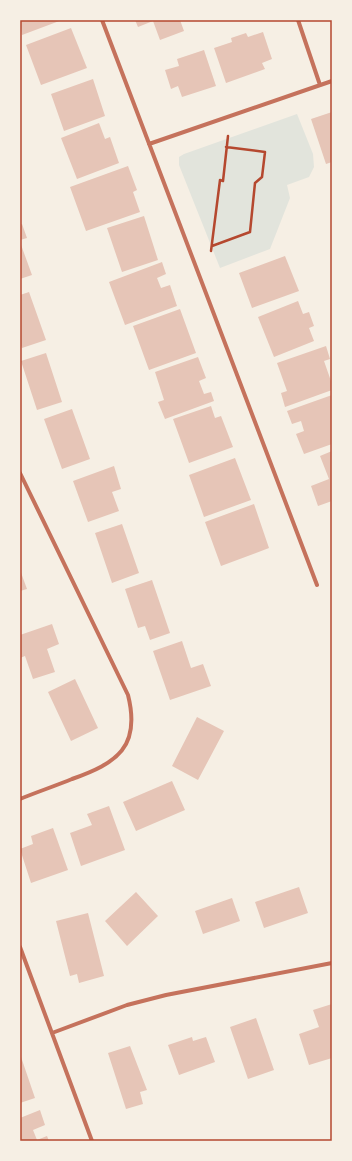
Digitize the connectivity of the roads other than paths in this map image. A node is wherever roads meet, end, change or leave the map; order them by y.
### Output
1 (102, 20) edge
2 (298, 20) edge
3 (332, 81) edge
4 (320, 85) junction
5 (149, 144) junction
6 (20, 474) edge
7 (317, 585) dead end
8 (20, 799) edge
9 (20, 947) edge
10 (332, 963) edge
11 (52, 1033) junction
12 (92, 1141) edge

1 - 5 street
2 - 4 street
3 - 4 street
4 - 5 street
5 - 7 street
6 - 8 street
9 - 11 street
10 - 11 street
11 - 12 street

